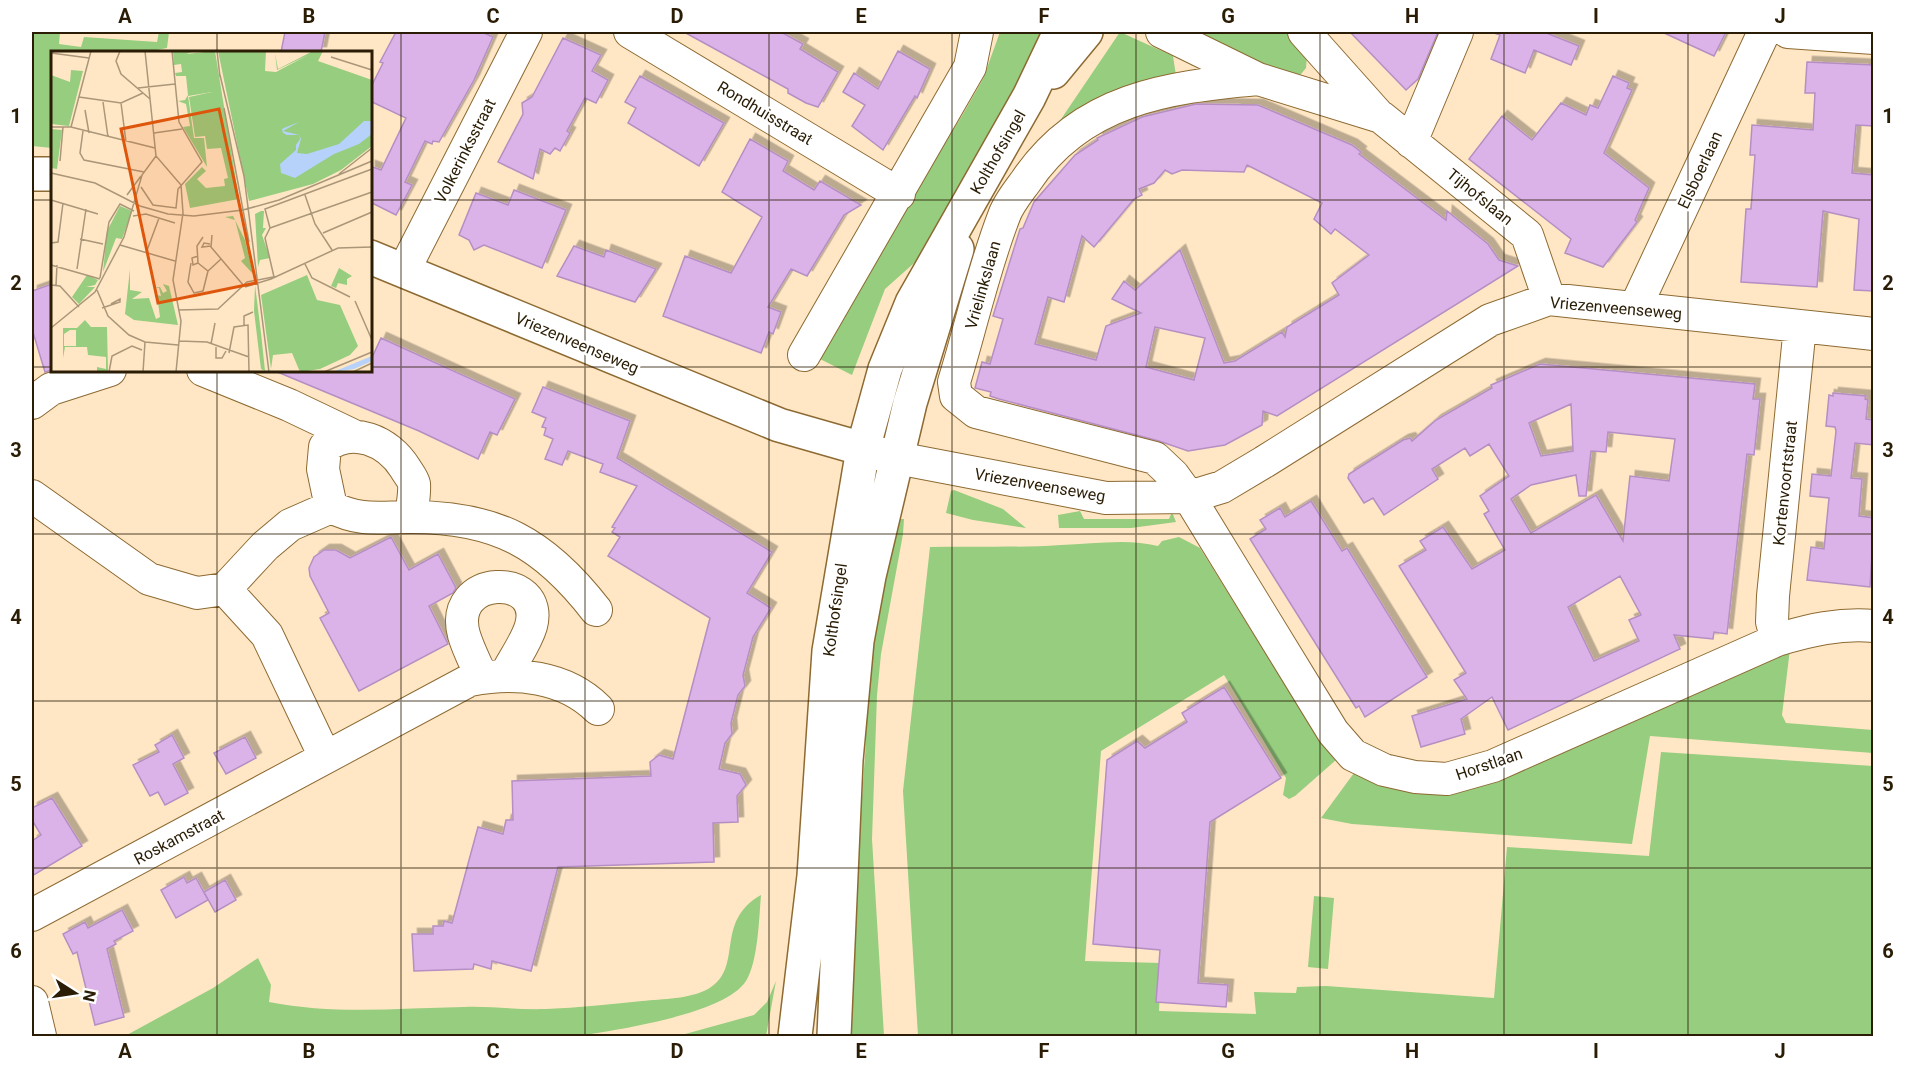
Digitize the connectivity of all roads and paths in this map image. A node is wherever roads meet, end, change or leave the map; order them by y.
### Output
1 (526, 32) edge
2 (630, 32) edge
3 (977, 32) edge
4 (1060, 32) edge
5 (1086, 32) edge
6 (1162, 32) edge
7 (1304, 32) edge
8 (1457, 32) edge
9 (1764, 32) edge
10 (1788, 32) edge
11 (1874, 38) edge
12 (1258, 79) junction
13 (1029, 97) junction
14 (1381, 117) junction
15 (1412, 142) junction
16 (32, 174) edge
17 (51, 174) edge
18 (899, 194) junction
19 (967, 207) junction
20 (372, 258) edge
21 (404, 270) junction
22 (1549, 299) junction
23 (1635, 308) junction
24 (1800, 326) junction
25 (1874, 334) edge
26 (804, 355) dead end
27 (104, 372) edge
28 (208, 372) edge
29 (32, 403) edge
30 (354, 436) junction
31 (863, 449) junction
32 (897, 458) junction
33 (32, 496) edge
34 (1189, 497) junction
35 (331, 507) junction
36 (411, 517) junction
37 (225, 589) junction
38 (596, 610) dead end
39 (1874, 626) edge
40 (1777, 640) junction
41 (598, 710) dead end
42 (325, 757) junction
43 (32, 915) edge
44 (32, 1002) edge
45 (40, 1036) edge
46 (795, 1036) edge
47 (834, 1036) edge

1 - 21 street, Volkerinksstraat
2 - 18 street, Rondhuisstraat
3 - 18 street
4 - 13 main road, Kolthofsingel
5 - 13 main road, Kolthofsingel
6 - 12 street, Tijhofslaan
7 - 14 street, Tijhofslaan
8 - 15 street
9 - 23 street, Elsboerlaan
10 - 11 street
12 - 14 street, Tijhofslaan
12 - 34 street, Vrielinkslaan
13 - 19 main road, Kolthofsingel
14 - 15 street, Tijhofslaan
15 - 22 street, Tijhofslaan
16 - 17 main road
18 - 26 street
19 - 31 main road, Kolthofsingel
19 - 32 main road, Kolthofsingel
20 - 21 main road, Vriezenveenseweg
21 - 31 main road, Vriezenveenseweg
22 - 23 street, Vriezenveenseweg
22 - 34 street, Vriezenveenseweg
23 - 24 street, Vriezenveenseweg
24 - 25 street, Vriezenveenseweg
24 - 40 street, Kortenvoortstraat
27 - 29 street
28 - 30 street
30 - 35 street
30 - 36 street
31 - 32 main road, Vriezenveenseweg
31 - 46 main road, Kolthofsingel
32 - 34 street, Vriezenveenseweg
32 - 47 main road, Kolthofsingel
33 - 37 street
34 - 40 street, Horstlaan
35 - 36 street
35 - 37 street
36 - 38 street
37 - 42 street
39 - 40 street, Horstlaan
41 - 42 street, Roskamstraat
42 - 43 street, Roskamstraat
44 - 45 street

